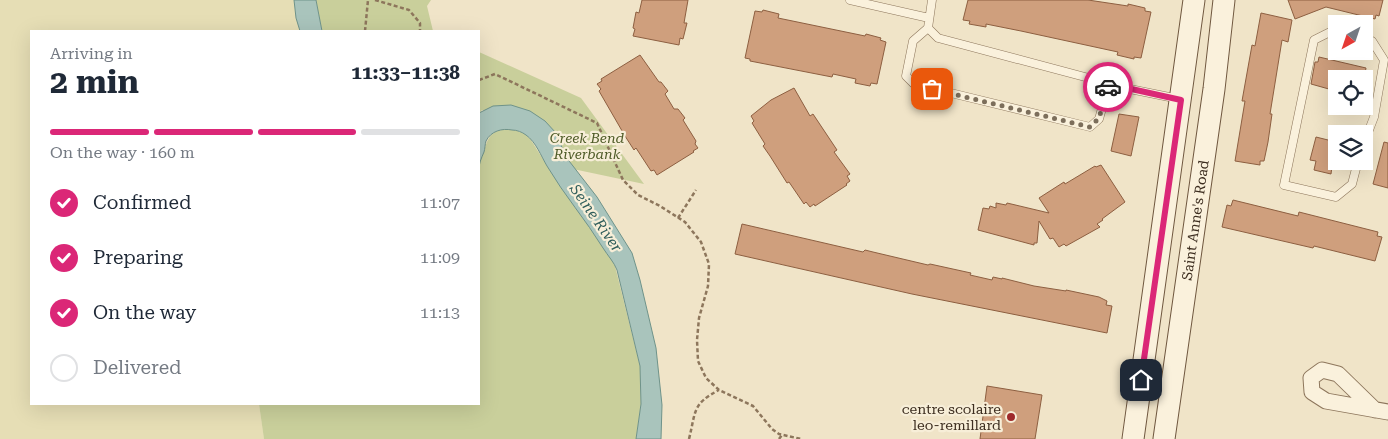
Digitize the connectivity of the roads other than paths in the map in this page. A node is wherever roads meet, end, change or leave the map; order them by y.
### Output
1 (850, 0) edge
2 (932, 0) edge
3 (1194, 0) edge
4 (1224, 0) edge
5 (929, 18) junction
6 (928, 28) junction
7 (1328, 33) edge
8 (1373, 42) edge
9 (1109, 84) junction
10 (1181, 100) junction
11 (1371, 125) edge
12 (1356, 170) edge
13 (1133, 439) edge
14 (1164, 439) edge

1 - 5 lane
2 - 5 lane
3 - 10 main road
4 - 14 main road, Saint Anne's Road
5 - 6 lane
6 - 9 lane
6 - 9 lane
7 - 12 lane
8 - 11 lane
9 - 10 lane
10 - 13 main road

